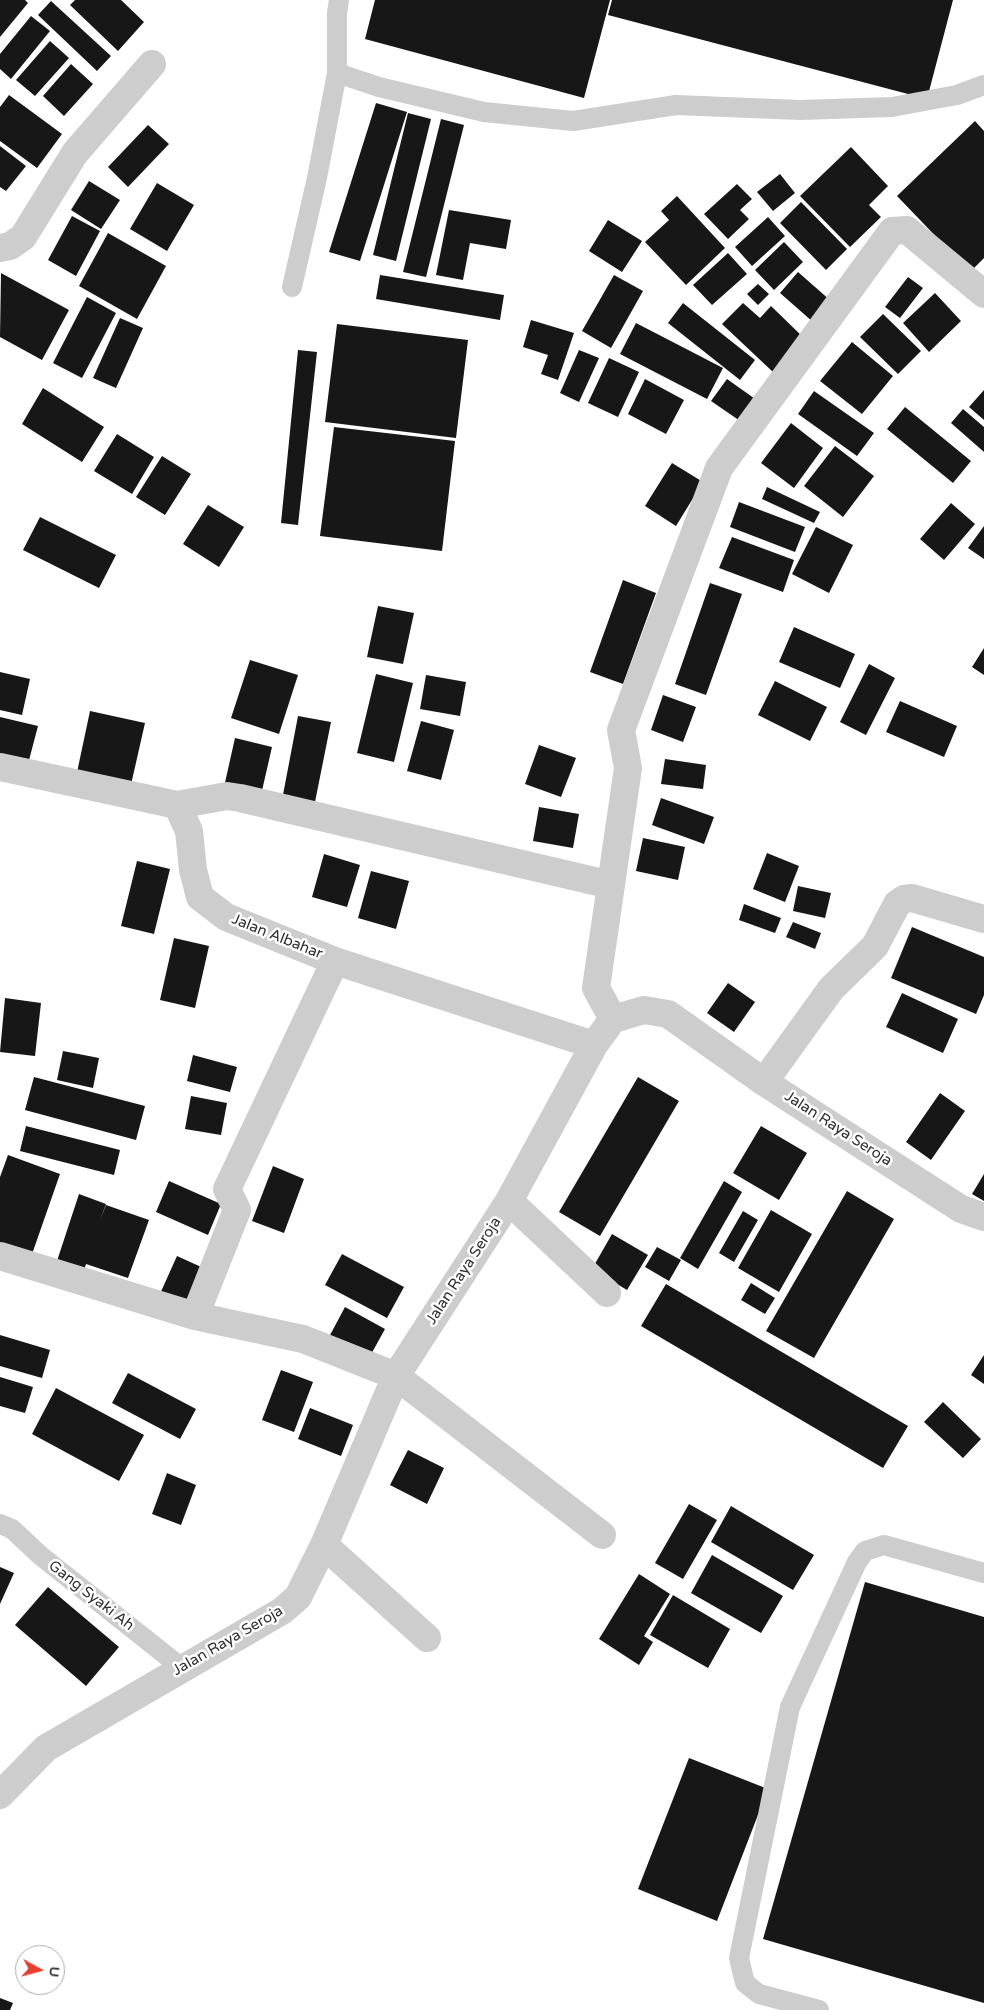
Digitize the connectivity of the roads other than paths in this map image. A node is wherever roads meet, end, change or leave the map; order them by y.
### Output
1 (339, 0) edge
2 (152, 64) dead end
3 (336, 73) junction
4 (984, 85) edge
5 (0, 248) edge
6 (292, 286) dead end
7 (984, 294) edge
8 (0, 767) edge
9 (177, 805) junction
10 (611, 885) junction
11 (984, 919) edge
12 (335, 961) junction
13 (613, 1019) junction
14 (594, 1045) junction
15 (764, 1082) junction
16 (509, 1201) junction
17 (984, 1218) edge
18 (0, 1256) edge
19 (606, 1293) dead end
20 (195, 1316) junction
21 (396, 1376) junction
22 (0, 1524) edge
23 (602, 1535) dead end
24 (324, 1544) junction
25 (984, 1573) edge
26 (427, 1638) dead end
27 (182, 1668) junction
28 (4, 1783) edge
29 (819, 2010) edge

1 - 3 lane
2 - 5 street
3 - 4 lane
3 - 6 lane
7 - 10 street
8 - 9 street
9 - 10 street
9 - 12 street, Jalan Albahar
10 - 13 street
11 - 15 street
12 - 14 street, Jalan Albahar
12 - 20 street
13 - 14 street, Jalan Raya Seroja
13 - 15 street, Jalan Raya Seroja
14 - 16 street, Jalan Raya Seroja
15 - 17 street, Jalan Raya Seroja
16 - 19 street
16 - 21 street, Jalan Raya Seroja
18 - 20 street
20 - 21 street
21 - 23 street
21 - 24 street, Jalan Raya Seroja
22 - 27 lane, Gang Syaki Ah
24 - 26 street
24 - 27 street, Jalan Raya Seroja
25 - 29 lane
27 - 28 street, Jalan Raya Seroja

